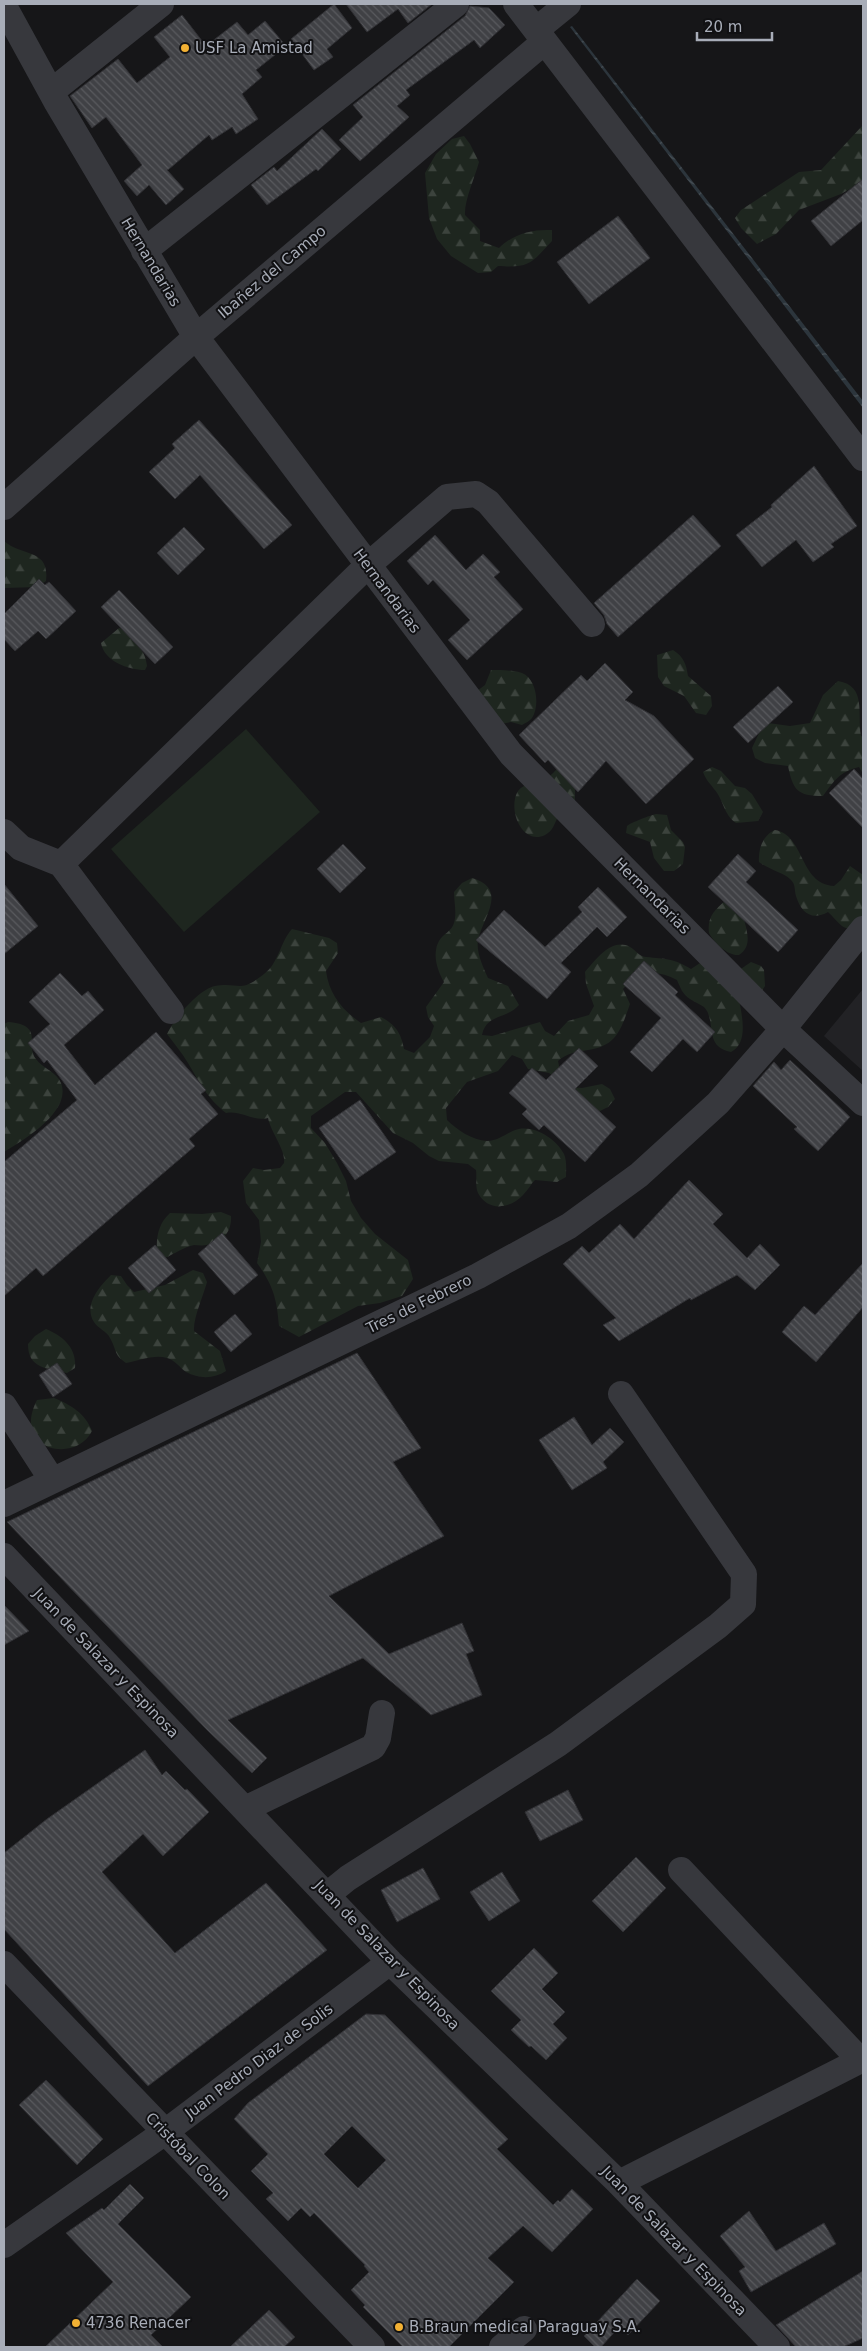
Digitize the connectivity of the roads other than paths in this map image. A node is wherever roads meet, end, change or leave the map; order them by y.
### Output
1 (161, 4) edge
2 (456, 4) edge
3 (516, 4) edge
4 (568, 4) edge
5 (4, 6) edge
6 (540, 36) junction
7 (11, 40) edge
8 (51, 92) junction
9 (144, 251) junction
10 (196, 337) junction
11 (863, 458) edge
12 (4, 507) edge
13 (367, 566) junction
14 (592, 624) dead end
15 (4, 832) edge
16 (61, 864) junction
17 (863, 929) edge
18 (171, 1011) dead end
19 (783, 1029) junction
20 (863, 1103) edge
21 (621, 1394) dead end
22 (4, 1406) edge
23 (52, 1480) junction
24 (4, 1504) edge
25 (4, 1556) edge
26 (382, 1713) dead end
27 (245, 1808) junction
28 (681, 1870) dead end
29 (327, 1895) junction
30 (390, 1962) junction
31 (4, 1964) edge
32 (862, 2060) edge
33 (165, 2132) junction
34 (619, 2183) junction
35 (4, 2245) edge
36 (524, 2329) dead end
37 (372, 2347) edge
38 (502, 2347) edge
39 (777, 2347) edge

1 - 8 street
2 - 9 street
3 - 6 street
4 - 6 street, Ibañez del Campo
5 - 7 street, Hernandarias
6 - 10 street, Ibañez del Campo
6 - 11 street
7 - 8 street, Hernandarias
8 - 9 street, Hernandarias
9 - 10 street, Hernandarias
10 - 12 street, Ibañez del Campo
10 - 13 street, Hernandarias
13 - 14 street
13 - 16 street
13 - 19 street, Hernandarias
15 - 16 street
16 - 18 street
17 - 19 street, Tres de Febrero
19 - 20 street, Hernandarias
19 - 23 street, Tres de Febrero
21 - 29 street
22 - 23 street
23 - 24 street, Tres de Febrero
25 - 27 street, Juan de Salazar y Espinosa
26 - 27 street
27 - 29 street, Juan de Salazar y Espinosa
28 - 32 street
29 - 30 street, Juan de Salazar y Espinosa
30 - 33 street, Juan Pedro Diaz de Solis
30 - 34 street, Juan de Salazar y Espinosa
31 - 33 street, Cristóbal Colon
32 - 34 street
33 - 35 street, Juan Pedro Diaz de Solis
33 - 37 street, Cristóbal Colon
34 - 39 street, Juan de Salazar y Espinosa
36 - 38 street

